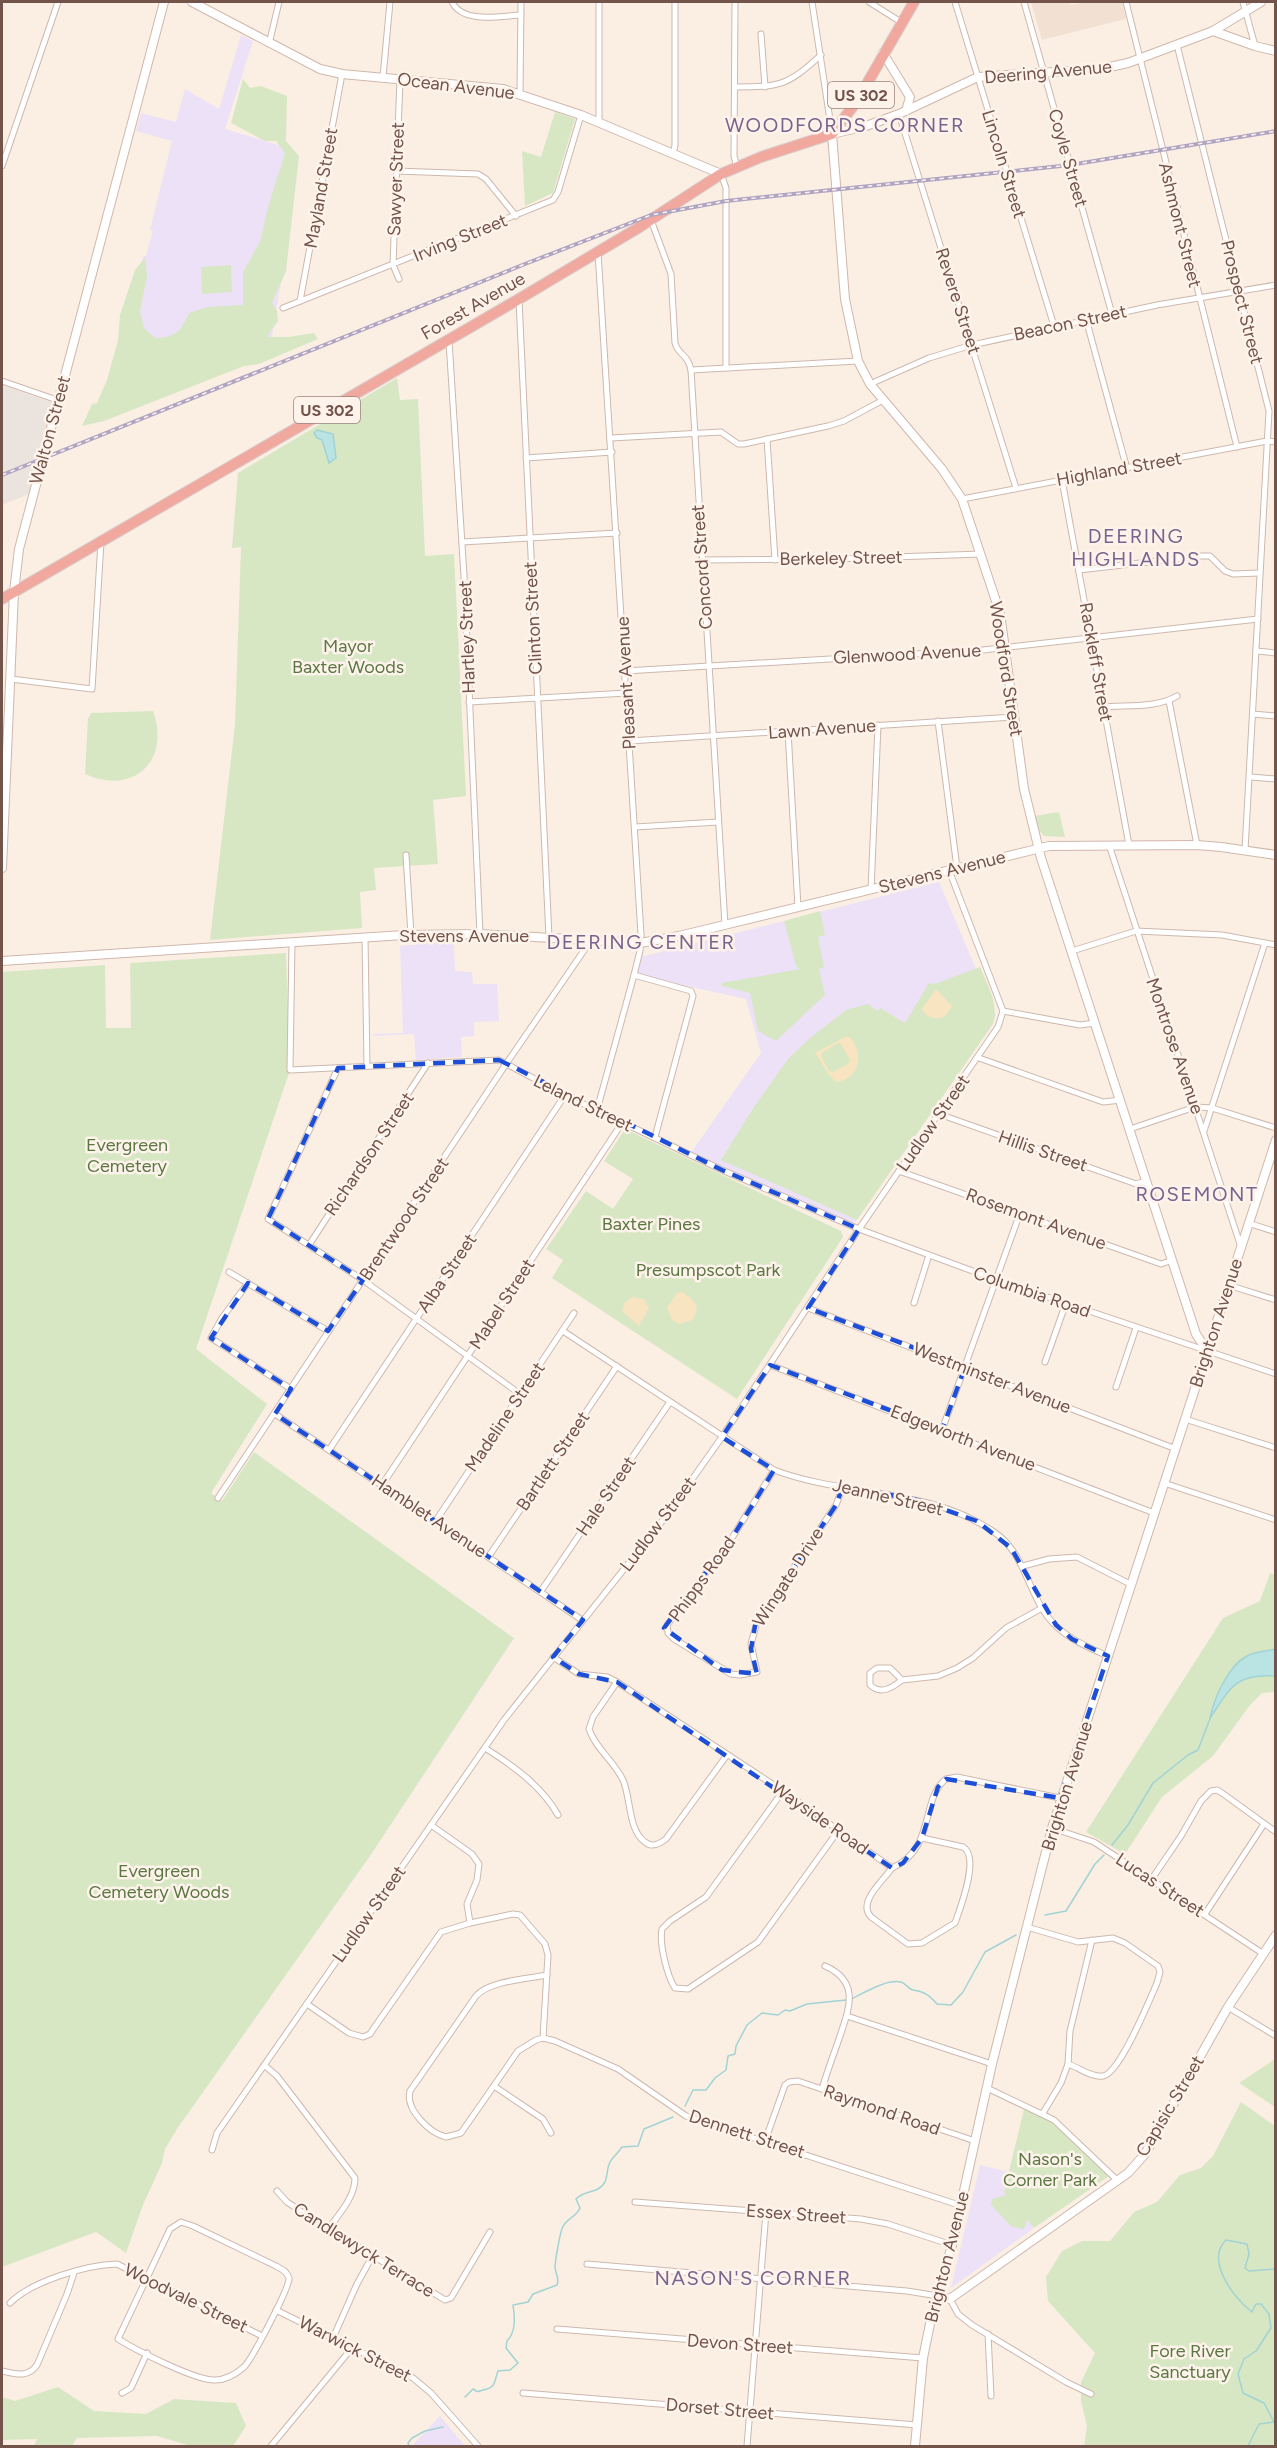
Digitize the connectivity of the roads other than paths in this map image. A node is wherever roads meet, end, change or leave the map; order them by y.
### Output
1 (58, 2) edge
2 (164, 2) edge
3 (192, 2) edge
4 (279, 2) edge
5 (390, 2) edge
6 (452, 2) edge
7 (521, 2) edge
8 (599, 2) edge
9 (675, 2) edge
10 (735, 2) edge
11 (812, 2) edge
12 (869, 2) edge
13 (914, 2) edge
14 (955, 2) edge
15 (1024, 2) edge
16 (1126, 2) edge
17 (1244, 2) edge
18 (1261, 2) edge
19 (203, 4) edge
20 (1246, 12) junction
21 (521, 15) junction
22 (901, 22) junction
23 (1213, 31) junction
24 (761, 34) dead end
25 (269, 44) junction
26 (1178, 45) junction
27 (1254, 46) junction
28 (1275, 51) edge
29 (883, 53) junction
30 (821, 55) junction
31 (1140, 59) junction
32 (1044, 73) junction
33 (342, 74) junction
34 (383, 77) junction
35 (978, 77) junction
36 (400, 79) junction
37 (735, 87) junction
38 (765, 87) junction
39 (520, 93) junction
40 (910, 97) junction
41 (931, 98) junction
42 (902, 112) junction
43 (581, 115) junction
44 (599, 122) junction
45 (832, 134) junction
46 (673, 154) junction
47 (2, 166) edge
48 (737, 167) junction
49 (396, 171) junction
50 (721, 174) junction
51 (516, 216) junction
52 (651, 220) junction
53 (597, 252) junction
54 (393, 265) junction
55 (399, 279) dead end
56 (1275, 285) edge
57 (1239, 290) junction
58 (1198, 297) junction
59 (519, 299) junction
60 (300, 301) junction
61 (283, 308) dead end
62 (1112, 314) junction
63 (1086, 319) junction
64 (1054, 326) junction
65 (449, 339) junction
66 (972, 345) junction
67 (858, 362) junction
68 (726, 368) junction
69 (691, 370) junction
70 (2, 381) edge
71 (870, 384) junction
72 (57, 400) junction
73 (883, 400) junction
74 (694, 434) junction
75 (611, 438) junction
76 (767, 439) junction
77 (1267, 441) junction
78 (1275, 442) edge
79 (1237, 447) junction
80 (612, 452) junction
81 (526, 458) junction
82 (1127, 468) junction
83 (1062, 480) junction
84 (1016, 488) junction
85 (962, 499) junction
86 (617, 533) junction
87 (530, 538) junction
88 (101, 542) junction
89 (462, 542) junction
90 (981, 554) junction
91 (701, 560) junction
92 (775, 560) junction
93 (1079, 570) junction
94 (1259, 573) junction
95 (14, 592) junction
96 (2, 599) edge
97 (1258, 619) junction
98 (1091, 636) junction
99 (1005, 647) junction
100 (1256, 651) junction
101 (1275, 653) edge
102 (709, 665) junction
103 (625, 671) junction
104 (11, 679) junction
105 (627, 693) junction
106 (1177, 696) dead end
107 (537, 697) junction
108 (1169, 700) junction
109 (469, 702) junction
110 (1104, 707) junction
111 (1253, 714) junction
112 (1275, 716) edge
113 (1014, 717) junction
114 (938, 721) junction
115 (878, 725) junction
116 (788, 731) junction
117 (713, 735) junction
118 (629, 741) junction
119 (4, 745) edge
120 (1251, 777) junction
121 (1275, 779) edge
122 (3, 785) edge
123 (718, 822) junction
124 (635, 827) junction
125 (1109, 845) junction
126 (1130, 845) junction
127 (1197, 845) junction
128 (1038, 849) junction
129 (1245, 850) junction
130 (406, 855) dead end
131 (1275, 855) edge
132 (2, 868) edge
133 (953, 869) junction
134 (871, 890) junction
135 (798, 907) junction
136 (725, 925) junction
137 (1136, 931) junction
138 (480, 934) junction
139 (411, 935) junction
140 (549, 937) junction
141 (365, 938) junction
142 (586, 939) junction
143 (292, 943) junction
144 (640, 943) junction
145 (1265, 943) junction
146 (1275, 945) edge
147 (1072, 951) junction
148 (2, 961) edge
149 (634, 975) junction
150 (1003, 1011) junction
151 (1095, 1023) junction
152 (979, 1058) junction
153 (428, 1063) junction
154 (506, 1064) junction
155 (367, 1065) junction
156 (338, 1068) junction
157 (565, 1095) junction
158 (1120, 1100) junction
159 (1195, 1107) junction
160 (1212, 1108) junction
161 (597, 1110) junction
162 (939, 1114) junction
163 (622, 1123) junction
164 (1275, 1128) edge
165 (1130, 1129) junction
166 (1204, 1131) junction
167 (655, 1137) junction
168 (1275, 1140) edge
169 (1272, 1160) edge
170 (899, 1171) junction
171 (1146, 1181) junction
172 (1020, 1214) junction
173 (1248, 1223) junction
174 (859, 1229) junction
175 (1275, 1232) edge
176 (309, 1245) junction
177 (1241, 1247) junction
178 (929, 1256) junction
179 (1173, 1260) junction
180 (229, 1272) dead end
181 (363, 1280) junction
182 (997, 1280) junction
183 (248, 1283) junction
184 (1228, 1285) junction
185 (1275, 1300) edge
186 (914, 1303) dead end
187 (1066, 1303) junction
188 (808, 1308) junction
189 (574, 1313) dead end
190 (416, 1320) junction
191 (1136, 1328) junction
192 (328, 1331) junction
193 (563, 1331) junction
194 (1207, 1351) junction
195 (468, 1356) junction
196 (1045, 1362) dead end
197 (770, 1365) junction
198 (617, 1366) junction
199 (965, 1367) junction
200 (1275, 1374) edge
201 (1116, 1387) dead end
202 (291, 1389) junction
203 (520, 1394) junction
204 (670, 1402) junction
205 (275, 1414) junction
206 (1185, 1419) junction
207 (942, 1430) junction
208 (722, 1437) junction
209 (1176, 1449) junction
210 (1275, 1449) edge
211 (329, 1450) junction
212 (774, 1470) junction
213 (1164, 1483) junction
214 (382, 1485) junction
215 (843, 1486) junction
216 (218, 1498) dead end
217 (1154, 1513) junction
218 (1275, 1520) edge
219 (435, 1522) junction
220 (489, 1557) junction
221 (1023, 1566) junction
222 (1132, 1585) junction
223 (541, 1591) junction
224 (1042, 1608) junction
225 (582, 1620) junction
226 (1108, 1656) junction
227 (553, 1657) junction
228 (757, 1672) joint
229 (902, 1680) junction
230 (617, 1682) junction
231 (485, 1748) junction
232 (727, 1755) junction
233 (783, 1791) junction
234 (1060, 1798) junction
235 (558, 1815) dead end
236 (1264, 1824) junction
237 (431, 1826) junction
238 (1052, 1828) junction
239 (838, 1831) junction
240 (1275, 1832) edge
241 (922, 1838) junction
242 (892, 1868) junction
243 (1151, 1880) junction
244 (1204, 1914) junction
245 (470, 1923) junction
246 (1027, 1927) junction
247 (1275, 1935) edge
248 (1092, 1940) junction
249 (1262, 1953) junction
250 (825, 1966) dead end
251 (547, 1976) junction
252 (308, 2004) junction
253 (1228, 2007) junction
254 (847, 2016) junction
255 (1275, 2036) edge
256 (543, 2038) junction
257 (992, 2064) junction
258 (1068, 2064) junction
259 (264, 2065) junction
260 (494, 2086) junction
261 (987, 2088) junction
262 (822, 2089) junction
263 (1043, 2113) junction
264 (551, 2133) dead end
265 (765, 2141) junction
266 (975, 2141) junction
267 (212, 2150) dead end
268 (1117, 2180) junction
269 (277, 2191) dead end
270 (635, 2202) dead end
271 (962, 2205) junction
272 (766, 2212) junction
273 (329, 2228) junction
274 (490, 2232) dead end
275 (952, 2245) junction
276 (373, 2255) junction
277 (587, 2264) dead end
278 (74, 2273) junction
279 (761, 2278) junction
280 (147, 2279) junction
281 (938, 2296) junction
282 (950, 2299) junction
283 (10, 2303) dead end
284 (276, 2310) junction
285 (557, 2330) dead end
286 (988, 2334) junction
287 (262, 2336) junction
288 (333, 2338) junction
289 (756, 2346) junction
290 (352, 2348) junction
291 (147, 2353) junction
292 (923, 2358) junction
293 (2, 2371) edge
294 (122, 2393) dead end
295 (524, 2393) dead end
296 (1091, 2394) dead end
297 (991, 2396) dead end
298 (750, 2412) junction
299 (917, 2426) junction
300 (271, 2446) edge
301 (478, 2446) edge
302 (747, 2446) edge
303 (915, 2446) edge

1 - 47 street
2 - 72 main road, Walton Street
3 - 19 main road, Ocean Avenue
4 - 25 street
5 - 34 street
6 - 21 street
7 - 21 street
8 - 44 street
9 - 46 street
10 - 37 street
11 - 30 street, Woodford Street
12 - 22 street
13 - 22 highway, US 302
14 - 35 street, Lincoln Street
15 - 32 street, Coyle Street
16 - 31 street, Ashmont Street
17 - 20 street
18 - 20 main road, Deering Avenue
19 - 25 main road, Ocean Avenue
20 - 23 main road, Deering Avenue
20 - 27 street
21 - 39 street
22 - 29 highway, US 302
23 - 26 main road, Deering Avenue
23 - 27 main road
24 - 38 street
25 - 33 main road, Ocean Avenue
26 - 31 main road, Deering Avenue
26 - 57 street, Prospect Street
27 - 28 main road
29 - 40 main road
29 - 45 highway, US 302
30 - 38 street
30 - 45 street, Woodford Street
31 - 32 main road, Deering Avenue
31 - 58 street, Ashmont Street
32 - 35 main road, Deering Avenue
32 - 62 street, Coyle Street
33 - 34 main road, Ocean Avenue
33 - 60 street, Mayland Street
34 - 36 main road, Ocean Avenue
35 - 41 main road, Deering Avenue
35 - 64 street, Lincoln Street
36 - 39 main road, Ocean Avenue
36 - 49 street, Sawyer Street
37 - 38 street
37 - 48 street
39 - 43 main road, Ocean Avenue
40 - 41 main road
40 - 42 main road
41 - 42 main road, Deering Avenue
42 - 45 main road, Deering Avenue
42 - 66 street, Revere Street
43 - 44 main road, Ocean Avenue
43 - 51 street, Irving Street
44 - 46 main road, Ocean Avenue
45 - 48 highway, Forest Avenue / US 302
45 - 67 main road, Woodford Street
46 - 50 main road, Ocean Avenue
48 - 50 highway, Forest Avenue / US 302
49 - 51 street
49 - 54 street, Sawyer Street
50 - 52 highway, Forest Avenue / US 302
50 - 68 street
51 - 54 street, Irving Street
52 - 53 highway, Forest Avenue / US 302
52 - 69 street
53 - 59 highway, Forest Avenue / US 302
53 - 75 street, Pleasant Avenue
54 - 55 street, Sawyer Street
54 - 60 street, Irving Street
56 - 57 street, Beacon Street
57 - 58 street, Beacon Street
57 - 77 street, Prospect Street
58 - 62 street, Beacon Street
58 - 79 street, Ashmont Street
59 - 65 highway, Forest Avenue / US 302
59 - 81 street, Clinton Street
60 - 61 street, Irving Street
62 - 63 street, Beacon Street
63 - 64 street, Beacon Street
63 - 82 street
64 - 66 street, Beacon Street
65 - 88 highway, Forest Avenue / US 302
65 - 89 street, Hartley Street
66 - 71 street, Beacon Street
66 - 84 street, Revere Street
67 - 68 street
67 - 71 main road, Woodford Street
68 - 69 street
69 - 74 street, Concord Street
70 - 72 street
71 - 73 main road, Woodford Street
72 - 95 main road, Walton Street
73 - 76 street
73 - 85 main road, Woodford Street
74 - 75 street
74 - 76 street
74 - 91 street, Concord Street
75 - 80 street, Pleasant Avenue
76 - 92 street
77 - 78 street, Highland Street
77 - 79 street, Highland Street
77 - 94 street, Prospect Street
79 - 82 street, Highland Street
80 - 81 street
80 - 86 street, Pleasant Avenue
81 - 87 street, Clinton Street
82 - 83 street, Highland Street
83 - 84 street, Highland Street
83 - 93 street, Rackleff Street
84 - 85 street, Highland Street
85 - 90 main road, Woodford Street
86 - 87 street
86 - 103 street, Pleasant Avenue
87 - 89 street
87 - 107 street, Clinton Street
88 - 95 highway, Forest Avenue / US 302
88 - 104 street
89 - 109 street, Hartley Street
90 - 92 street, Berkeley Street
90 - 99 main road, Woodford Street
91 - 92 street, Berkeley Street
91 - 102 street, Concord Street
93 - 94 street
93 - 98 street, Rackleff Street
94 - 97 street, Prospect Street
95 - 96 highway, Forest Avenue / US 302
95 - 104 main road, Walton Street
97 - 98 street, Glenwood Avenue
97 - 100 street, Prospect Street
98 - 99 street, Glenwood Avenue
98 - 110 street, Rackleff Street
99 - 102 street, Glenwood Avenue
99 - 113 main road, Woodford Street
100 - 101 street
100 - 111 street, Prospect Street
102 - 103 street, Glenwood Avenue
102 - 117 street, Concord Street
103 - 105 street, Pleasant Avenue
104 - 119 main road, Walton Street
105 - 107 street
105 - 118 street, Pleasant Avenue
106 - 108 street
107 - 109 street
107 - 140 street, Clinton Street
108 - 110 street
108 - 127 street
109 - 138 street, Hartley Street
110 - 126 street, Rackleff Street
111 - 112 street
111 - 120 street, Prospect Street
113 - 114 street, Lawn Avenue
113 - 128 main road, Woodford Street
114 - 115 street, Lawn Avenue
114 - 133 street
115 - 116 street, Lawn Avenue
115 - 134 street
116 - 117 street, Lawn Avenue
116 - 135 street
117 - 118 street, Lawn Avenue
117 - 123 street, Concord Street
118 - 124 street, Pleasant Avenue
119 - 122 main road, Walton Street
120 - 121 street
120 - 129 street, Prospect Street
122 - 132 main road, Walton Street
123 - 124 street
123 - 136 street, Concord Street
124 - 144 street, Pleasant Avenue
125 - 126 main road, Stevens Avenue
125 - 128 main road, Stevens Avenue
125 - 137 street, Montrose Avenue
126 - 127 main road, Stevens Avenue
127 - 129 main road, Stevens Avenue
128 - 133 main road, Stevens Avenue
128 - 147 main road, Woodford Street
129 - 131 main road, Stevens Avenue
130 - 139 street
133 - 134 main road, Stevens Avenue
133 - 150 street
134 - 135 main road, Stevens Avenue
135 - 136 main road, Stevens Avenue
136 - 144 main road, Stevens Avenue
137 - 145 street
137 - 147 street
137 - 159 street, Montrose Avenue
138 - 139 main road, Stevens Avenue
138 - 140 main road, Stevens Avenue
139 - 141 main road, Stevens Avenue
140 - 142 main road, Stevens Avenue
141 - 143 main road, Stevens Avenue
141 - 155 street
142 - 144 main road, Stevens Avenue
142 - 154 street, Brentwood Street
143 - 148 main road, Stevens Avenue
143 - 156 street, Leland Street
144 - 149 street, Pleasant Avenue
145 - 146 street
145 - 160 street
147 - 151 main road, Woodford Street
149 - 161 street, Pleasant Avenue
149 - 167 street
150 - 151 street
150 - 152 street, Ludlow Street
151 - 158 main road, Woodford Street
152 - 158 street
152 - 162 street, Ludlow Street
153 - 154 street, Leland Street
153 - 155 street, Leland Street
153 - 176 street, Richardson Street
154 - 157 street, Leland Street
154 - 181 street, Brentwood Street
155 - 156 street, Leland Street
156 - 176 street
157 - 161 street, Leland Street
157 - 190 street, Alba Street
158 - 165 main road, Woodford Street
159 - 160 street
159 - 165 street
159 - 166 street, Montrose Avenue
160 - 164 street
160 - 166 street
161 - 163 street, Leland Street
162 - 170 street, Ludlow Street
162 - 171 street, Hillis Street
163 - 167 street, Leland Street
163 - 195 street, Mabel Street
165 - 171 main road, Woodford Street
166 - 177 street, Montrose Avenue
167 - 174 street, Leland Street
168 - 169 main road, Brighton Avenue
169 - 173 main road, Brighton Avenue
170 - 172 street, Rosemont Avenue
170 - 174 street, Ludlow Street
171 - 179 main road, Woodford Street
172 - 179 street, Rosemont Avenue
172 - 182 street
173 - 175 street
173 - 177 main road, Brighton Avenue
174 - 178 street, Columbia Road
174 - 188 street, Ludlow Street
176 - 181 street
177 - 184 main road, Brighton Avenue
178 - 182 street, Columbia Road
178 - 186 street
179 - 194 main road, Woodford Street
180 - 183 street
181 - 190 street
181 - 192 street, Brentwood Street
182 - 187 street, Columbia Road
182 - 199 street
183 - 192 street
183 - 202 street
184 - 185 street
184 - 194 main road, Brighton Avenue
187 - 191 street, Columbia Road
187 - 196 street
188 - 197 street, Ludlow Street
188 - 199 street, Westminster Avenue
189 - 193 street, Madeline Street
190 - 195 street
190 - 211 street, Alba Street
191 - 194 street, Columbia Road
191 - 201 street
192 - 202 street, Brentwood Street
193 - 198 street, Jeanne Street
193 - 203 street, Madeline Street
194 - 200 street, Columbia Road
194 - 206 main road, Brighton Avenue
195 - 203 street
195 - 214 street, Mabel Street
197 - 207 street, Edgeworth Avenue
197 - 208 street, Ludlow Street
198 - 204 street, Jeanne Street
198 - 220 street, Bartlett Street
199 - 207 street
199 - 209 street, Westminster Avenue
202 - 205 street, Brentwood Street
203 - 219 street, Madeline Street
204 - 208 street, Jeanne Street
204 - 223 street, Hale Street
205 - 211 street, Hamblet Avenue
205 - 216 street, Brentwood Street
206 - 209 main road, Brighton Avenue
206 - 210 street
207 - 217 street, Edgeworth Avenue
208 - 212 street, Jeanne Street
208 - 225 street, Ludlow Street
209 - 213 main road, Brighton Avenue
211 - 214 street, Hamblet Avenue
212 - 215 street, Jeanne Street
212 - 228 street, Phipps Road
213 - 217 main road, Brighton Avenue
213 - 218 street
214 - 219 street, Hamblet Avenue
215 - 221 street, Jeanne Street
215 - 228 street, Wingate Drive
217 - 222 main road, Brighton Avenue
219 - 220 street, Hamblet Avenue
220 - 223 street, Hamblet Avenue
221 - 222 street
221 - 224 street, Jeanne Street
222 - 226 main road, Brighton Avenue
223 - 225 street, Hamblet Avenue
224 - 226 street, Jeanne Street
224 - 229 street
225 - 227 street, Ludlow Street
226 - 234 main road, Brighton Avenue
227 - 230 street, Wayside Road
227 - 231 street, Ludlow Street
229 - 229 street
230 - 232 street, Wayside Road
230 - 232 street
231 - 235 street
231 - 237 street, Ludlow Street
232 - 233 street, Wayside Road
233 - 239 street, Wayside Road
233 - 239 street
234 - 238 main road, Brighton Avenue
234 - 241 street
236 - 240 street
236 - 243 street
236 - 244 street
237 - 245 street
237 - 252 street, Ludlow Street
238 - 243 street, Lucas Street
238 - 246 main road, Brighton Avenue
239 - 242 street, Wayside Road
241 - 242 street
241 - 242 street
243 - 244 street, Lucas Street
244 - 249 street, Lucas Street
245 - 251 street
245 - 252 street
246 - 248 street
246 - 257 main road, Brighton Avenue
247 - 249 main road, Capisic Street
248 - 258 street
248 - 258 street
249 - 253 main road, Capisic Street
250 - 254 street
251 - 256 street
251 - 260 street
252 - 259 street, Ludlow Street
253 - 255 street
253 - 268 main road, Capisic Street
254 - 257 street
254 - 262 street
256 - 260 street
256 - 265 street, Dennett Street
257 - 261 main road, Brighton Avenue
258 - 263 street
259 - 267 street, Ludlow Street
259 - 273 street
260 - 264 street
261 - 263 street
261 - 266 main road, Brighton Avenue
262 - 265 street, Raymond Road
262 - 266 street, Raymond Road
263 - 268 street
265 - 271 street, Dennett Street
266 - 271 main road, Brighton Avenue
268 - 282 main road, Capisic Street
269 - 273 street, Candlewyck Terrace
270 - 272 street, Essex Street
271 - 275 main road, Brighton Avenue
272 - 275 street, Essex Street
272 - 279 street
273 - 276 street, Candlewyck Terrace
274 - 276 street, Candlewyck Terrace
275 - 281 main road, Brighton Avenue
276 - 288 street
277 - 279 street
278 - 280 street, Woodvale Street
278 - 283 street, Woodvale Street
278 - 293 street
279 - 281 street
279 - 289 street
280 - 284 street
280 - 287 street, Woodvale Street
280 - 291 street
281 - 282 main road
281 - 292 main road, Brighton Avenue
282 - 286 street
284 - 287 street
284 - 288 street, Warwick Street
285 - 289 street, Devon Street
286 - 296 street
286 - 297 street
287 - 291 street
288 - 290 street, Warwick Street
289 - 292 street, Devon Street
289 - 298 street
290 - 300 street
290 - 301 street, Warwick Street
291 - 294 street
292 - 299 main road, Brighton Avenue
295 - 298 street, Dorset Street
298 - 299 street, Dorset Street
298 - 302 street
299 - 303 main road, Brighton Avenue

